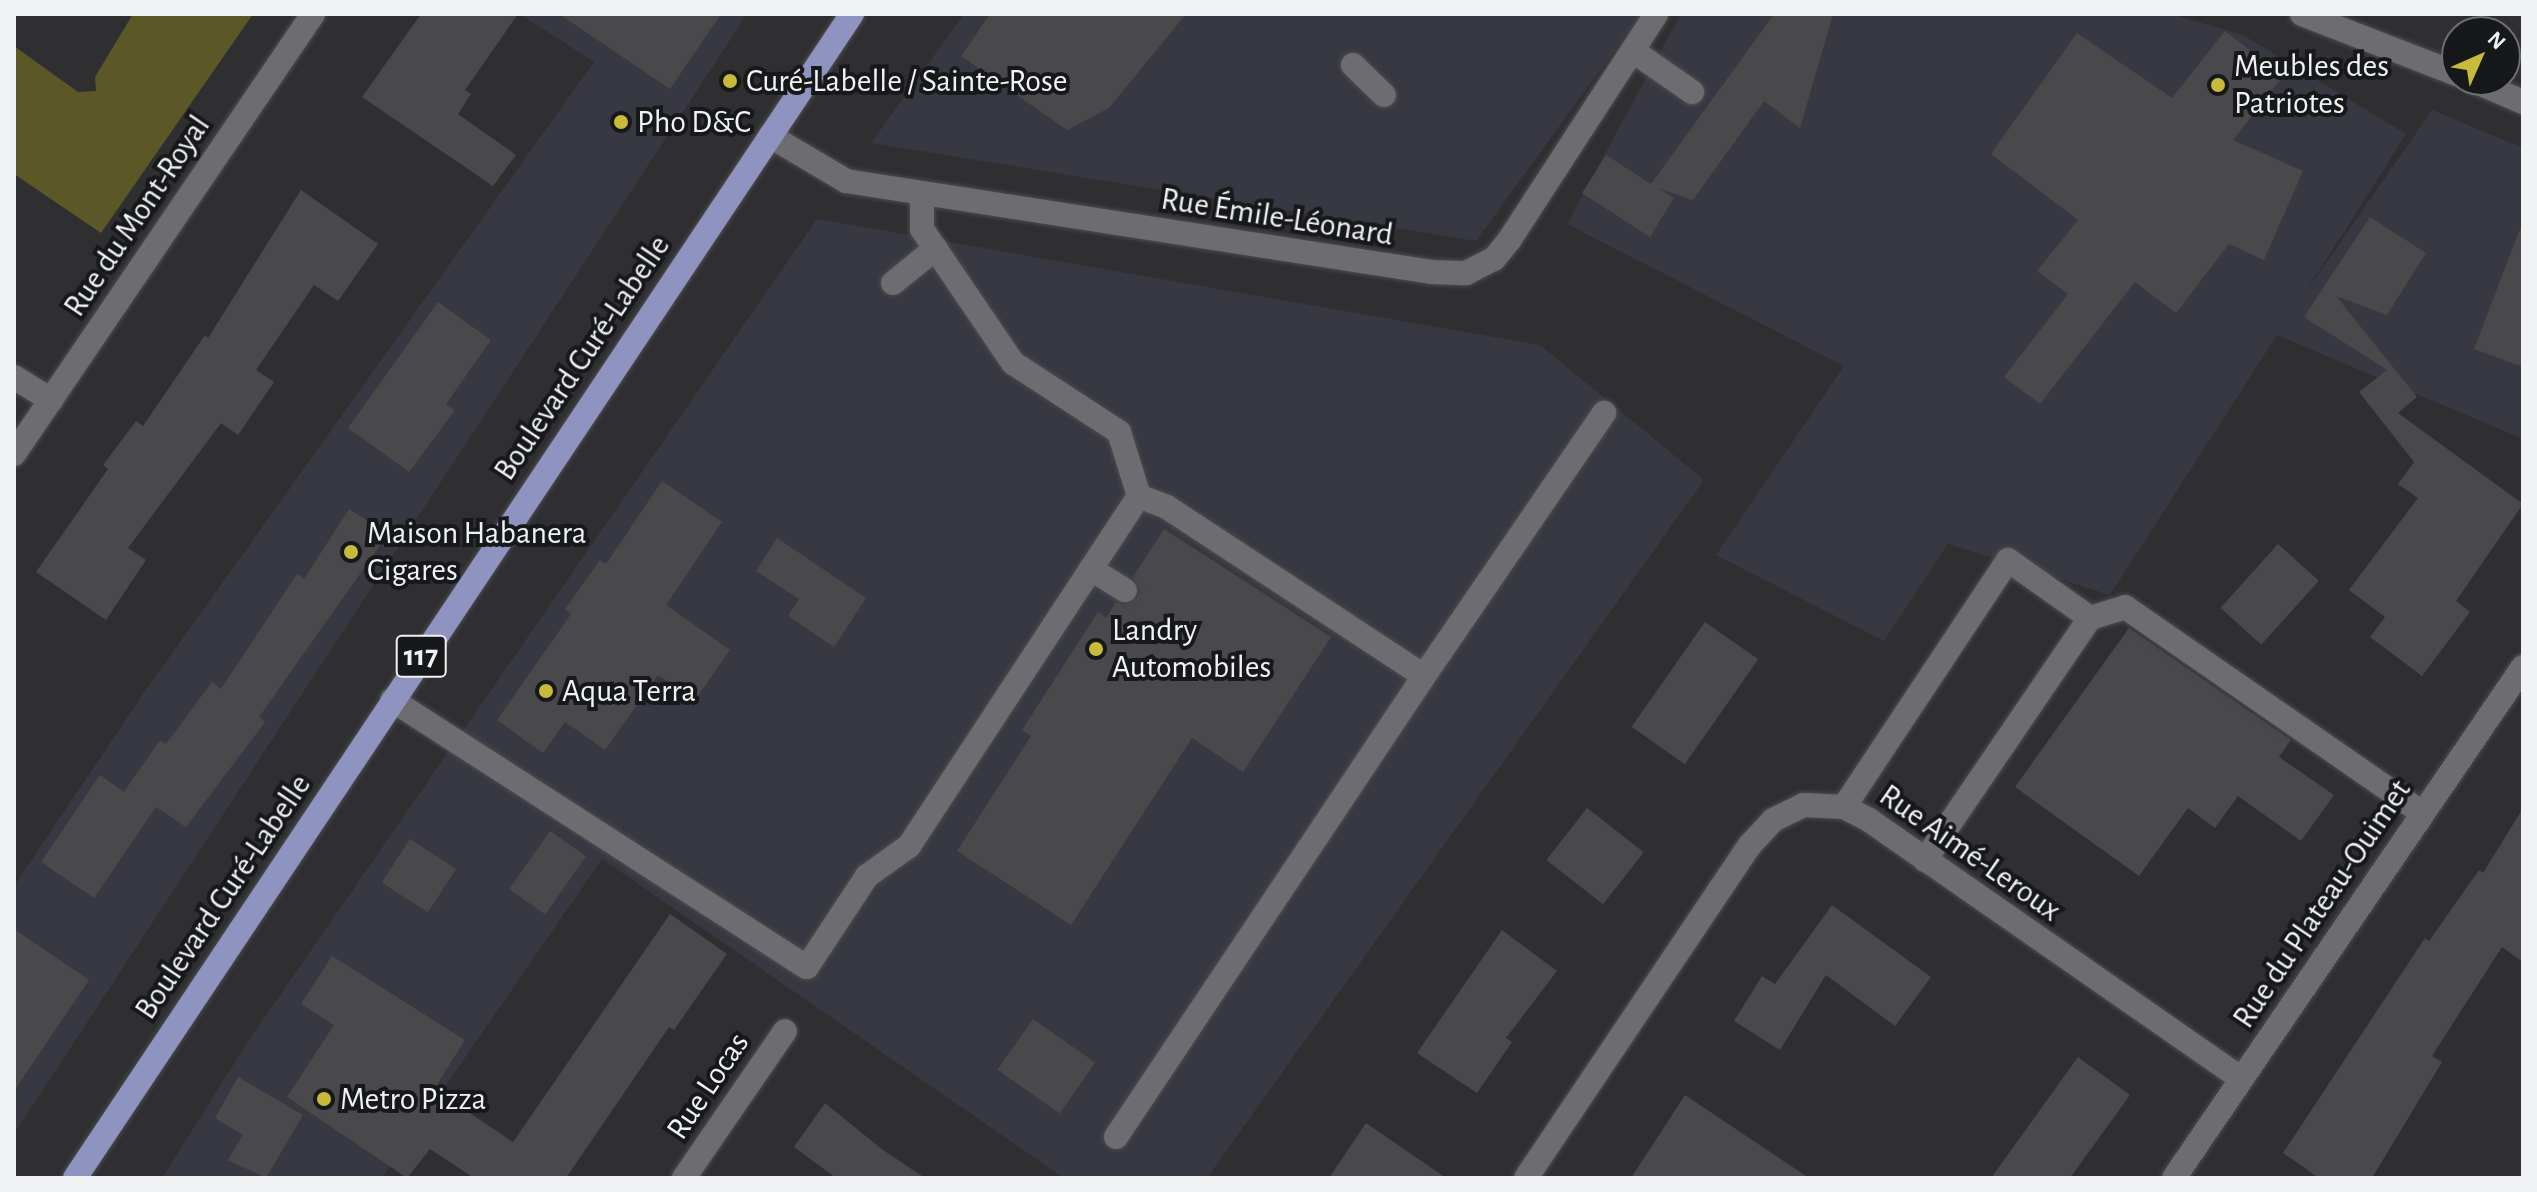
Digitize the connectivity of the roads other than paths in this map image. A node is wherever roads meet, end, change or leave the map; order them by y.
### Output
1 (313, 14) edge
2 (852, 14) edge
3 (1656, 14) edge
4 (2302, 14) edge
5 (1633, 51) junction
6 (1353, 65) dead end
7 (2441, 68) edge
8 (1692, 92) dead end
9 (1384, 95) dead end
10 (770, 136) junction
11 (922, 195) junction
12 (936, 248) junction
13 (893, 283) dead end
14 (14, 377) edge
15 (51, 400) junction
16 (1604, 413) dead end
17 (14, 454) edge
18 (1139, 496) junction
19 (1091, 569) junction
20 (1125, 590) dead end
21 (2090, 618) junction
22 (2523, 667) edge
23 (1424, 676) junction
24 (392, 700) junction
25 (1844, 807) junction
26 (2423, 813) junction
27 (1925, 860) junction
28 (785, 1031) dead end
29 (2241, 1079) junction
30 (1116, 1137) dead end
31 (75, 1178) edge
32 (684, 1178) edge
33 (1526, 1178) edge
34 (2174, 1178) edge

1 - 15 street, Rue du Mont-Royal
2 - 10 main road, Boulevard Curé-Labelle / 117
3 - 5 street, Rue Émile-Léonard
4 - 7 street
5 - 8 street
5 - 11 street, Rue Émile-Léonard
6 - 9 street
10 - 11 street, Rue Émile-Léonard
10 - 24 main road, Boulevard Curé-Labelle / 117
11 - 12 street
12 - 13 street
12 - 18 street
14 - 15 street
15 - 17 street, Rue du Mont-Royal
16 - 23 street
18 - 19 street
18 - 23 street
19 - 20 street
19 - 24 street
21 - 25 street
21 - 26 street
21 - 27 street
22 - 26 street, Rue du Plateau-Ouimet
23 - 30 street
24 - 31 main road, Boulevard Curé-Labelle / 117
25 - 27 street, Rue Aimé-Leroux
25 - 33 street, Rue Aimé-Leroux
26 - 29 street, Rue du Plateau-Ouimet
27 - 29 street, Rue Aimé-Leroux
28 - 32 street, Rue Locas
29 - 34 street, Rue du Plateau-Ouimet

